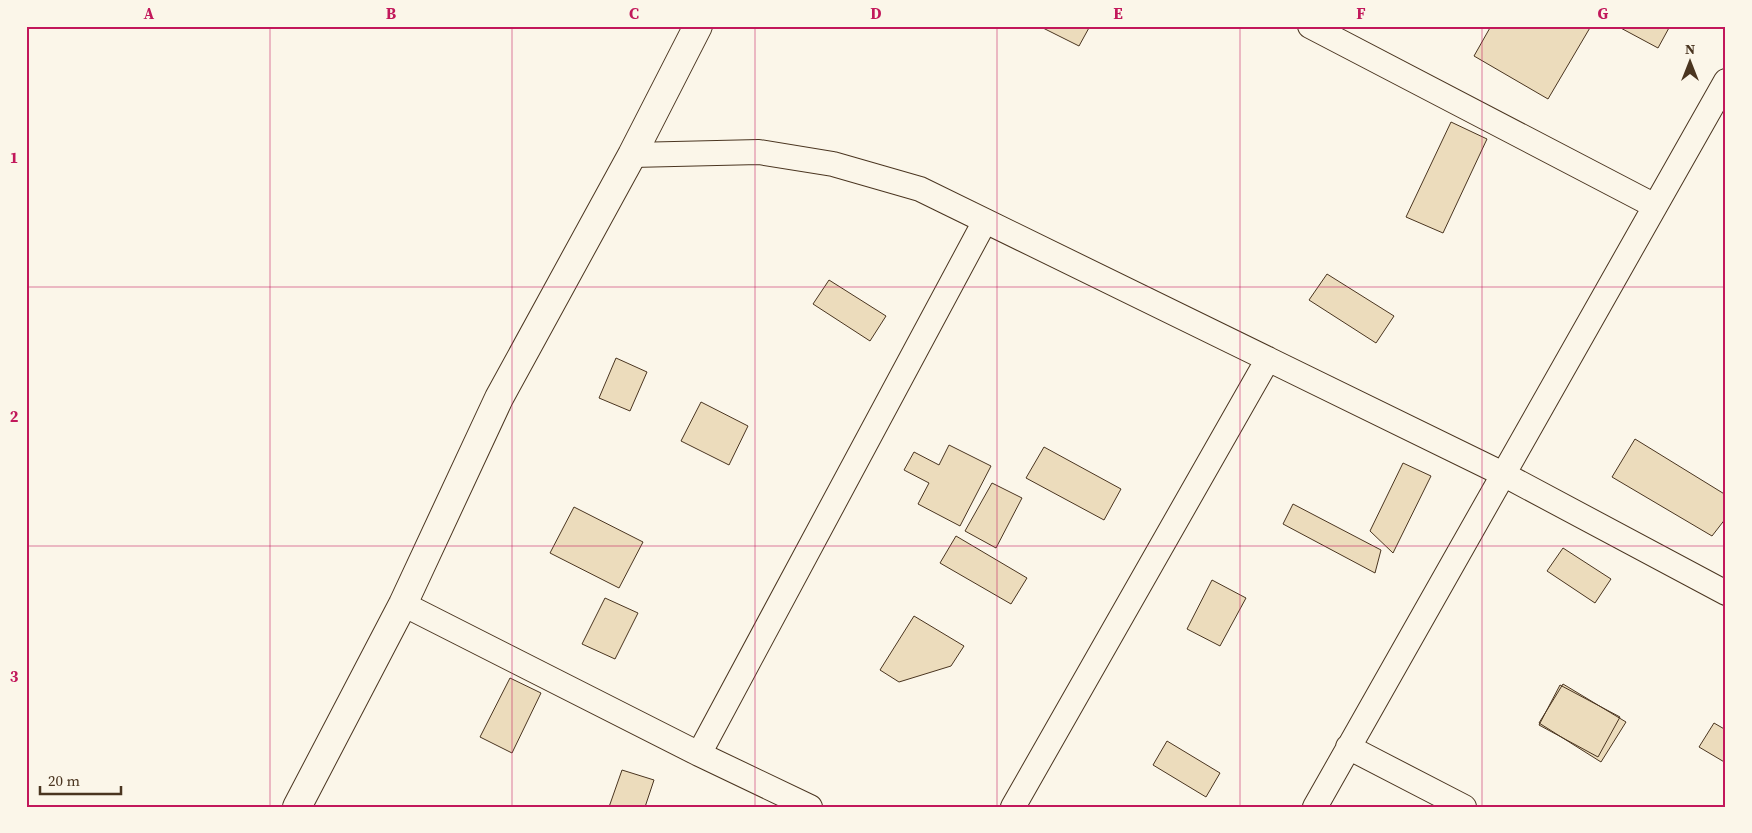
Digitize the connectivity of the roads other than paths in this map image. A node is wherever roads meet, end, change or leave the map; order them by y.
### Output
1 (698, 26) edge
2 (1310, 26) edge
3 (1726, 81) edge
4 (632, 155) junction
5 (1655, 206) junction
6 (986, 221) junction
7 (1268, 360) junction
8 (1503, 474) junction
9 (1726, 593) edge
10 (403, 604) junction
11 (1348, 747) junction
12 (698, 754) junction
13 (297, 807) edge
14 (810, 807) edge
15 (1013, 807) edge
16 (1315, 807) edge
17 (1464, 807) edge

1 - 4 main road
2 - 5 street
3 - 5 street
4 - 6 street
4 - 10 main road
5 - 8 street
6 - 7 street
6 - 12 street
7 - 8 street
7 - 15 street
8 - 9 street
8 - 11 street
10 - 12 street
10 - 13 main road
11 - 16 street
11 - 17 street
12 - 14 street

